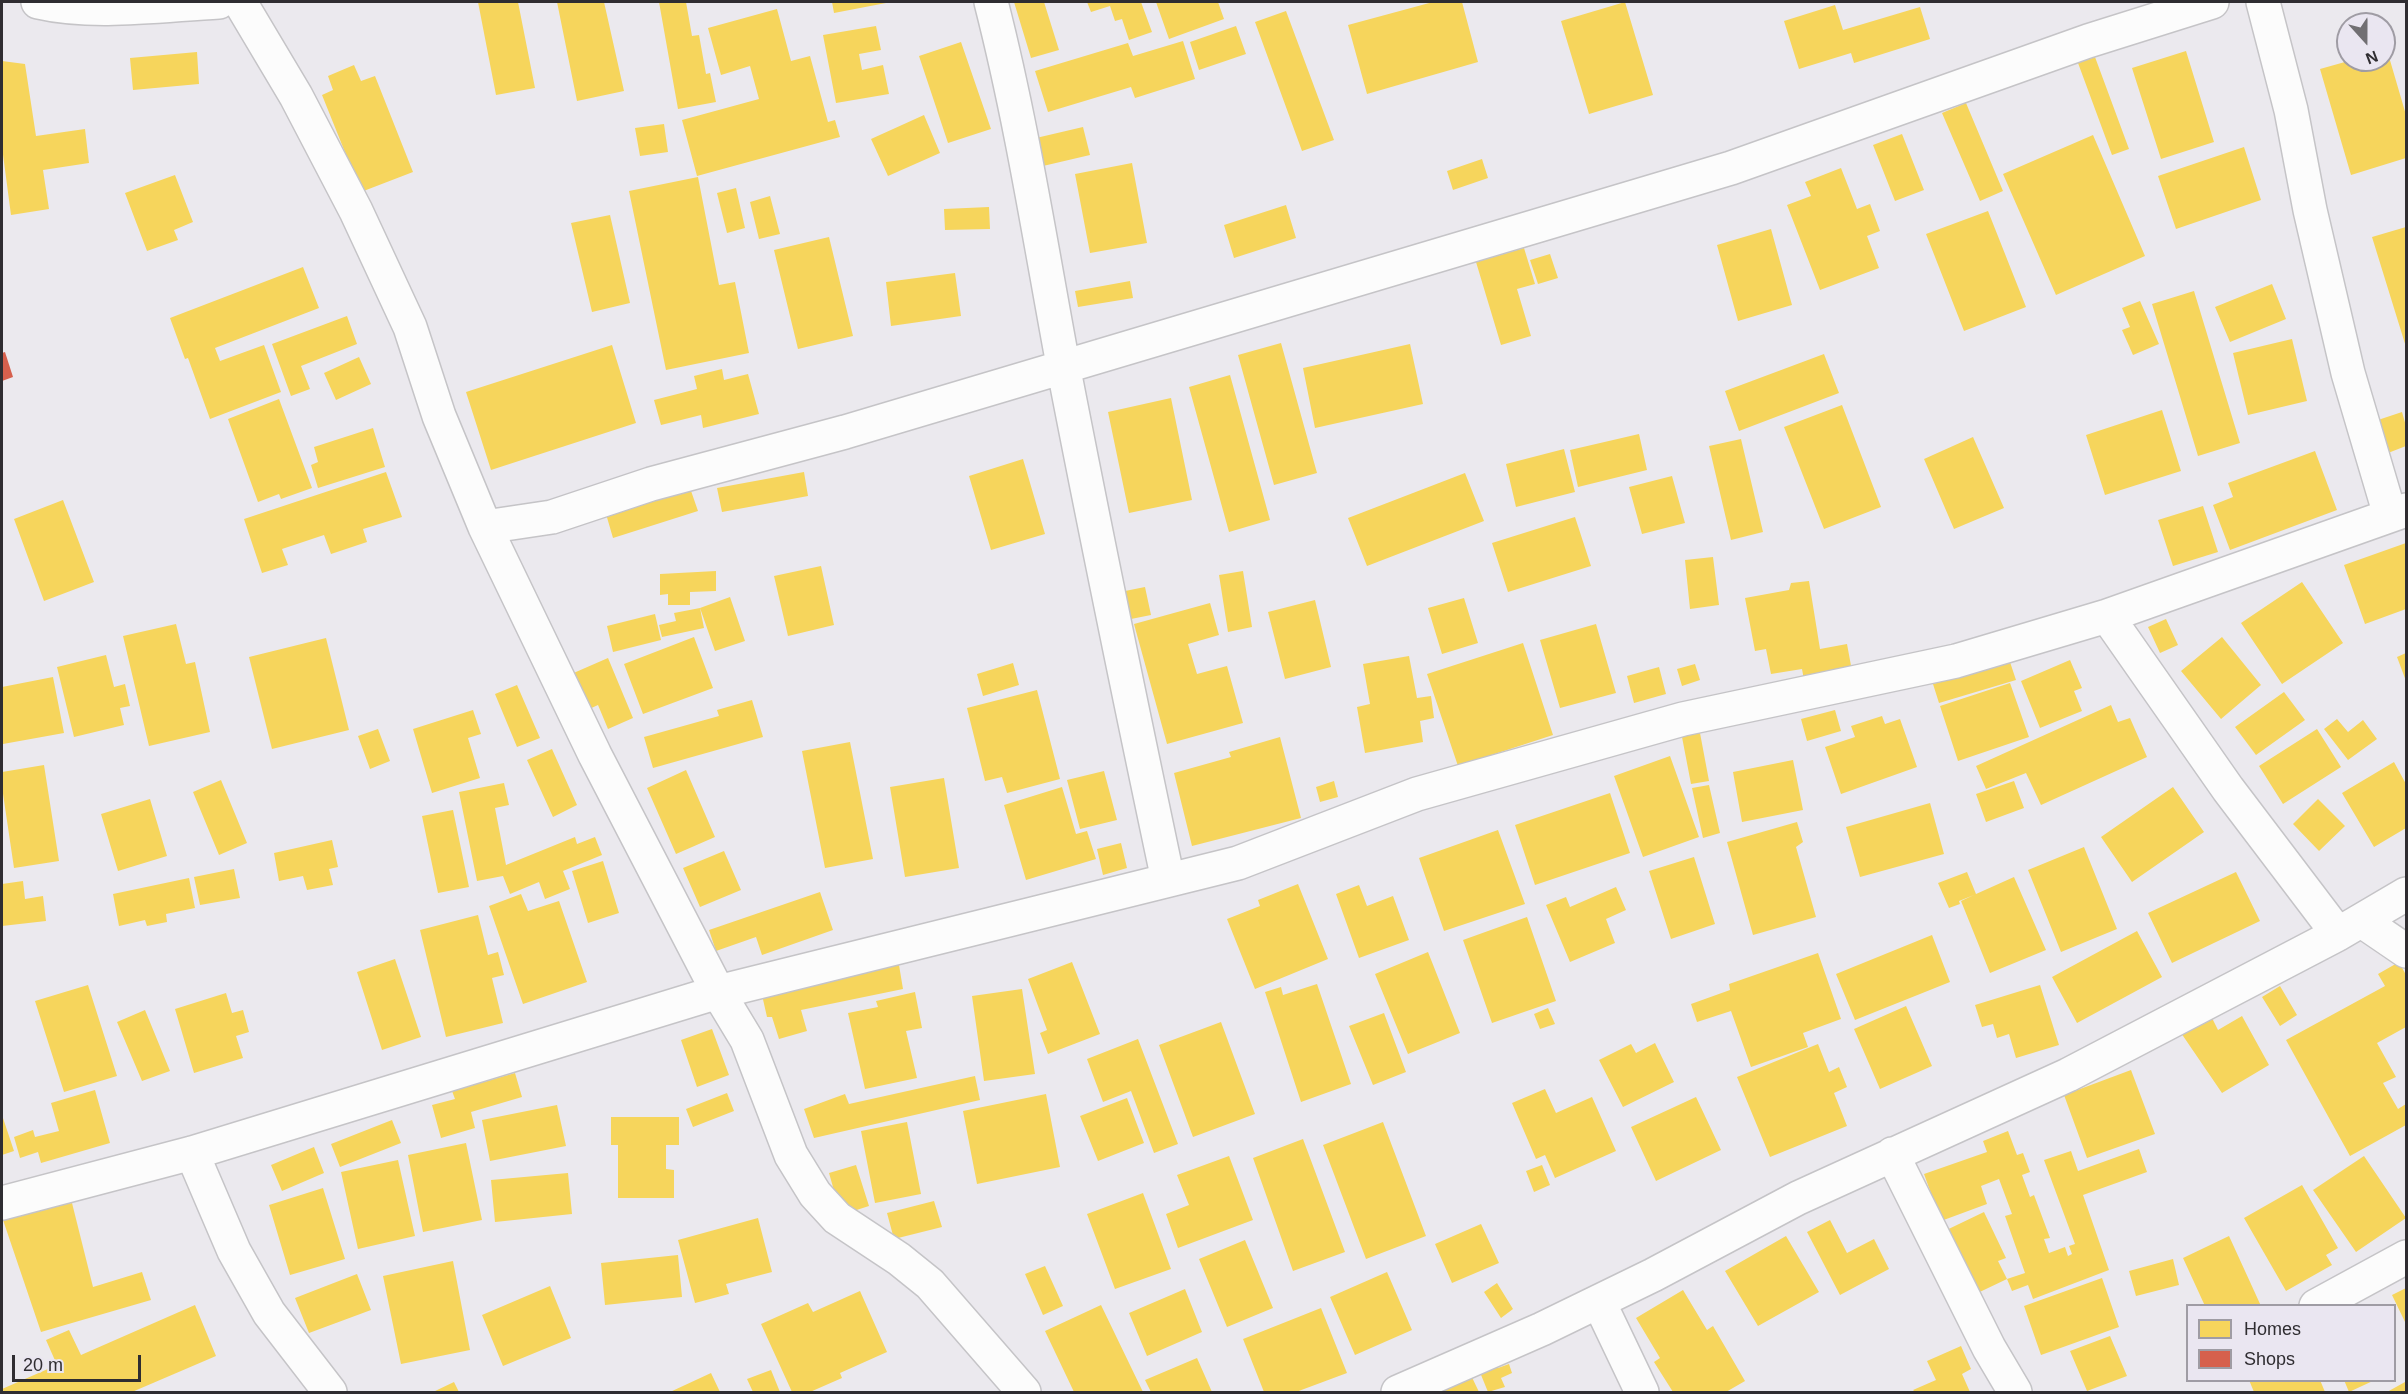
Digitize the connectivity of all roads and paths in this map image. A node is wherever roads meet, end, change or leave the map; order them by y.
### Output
1 (38, 2) edge
2 (219, 2) edge
3 (240, 2) edge
4 (991, 2) edge
5 (2212, 2) edge
6 (2264, 2) edge
7 (1064, 367) junction
8 (2398, 513) edge
9 (485, 527) junction
10 (2107, 616) junction
11 (1168, 880) junction
12 (2406, 894) edge
13 (2350, 927) junction
14 (2406, 951) edge
15 (718, 992) junction
16 (192, 1152) junction
17 (1892, 1154) junction
18 (2, 1203) edge
19 (2406, 1257) edge
20 (1599, 1302) junction
21 (2318, 1304) edge
22 (330, 1392) edge
23 (1024, 1392) edge
24 (1398, 1392) edge
25 (1642, 1392) edge
26 (2015, 1392) edge

1 - 2 street
3 - 9 street
4 - 7 street
5 - 7 street
6 - 8 street
7 - 9 street
7 - 11 street
8 - 10 street
9 - 15 street
10 - 11 street
10 - 13 street
11 - 15 street
12 - 13 street
13 - 14 street
13 - 17 street
15 - 16 street
15 - 23 street
16 - 18 street
16 - 22 street
17 - 20 street
17 - 26 street
19 - 21 street
20 - 24 street
20 - 25 street

